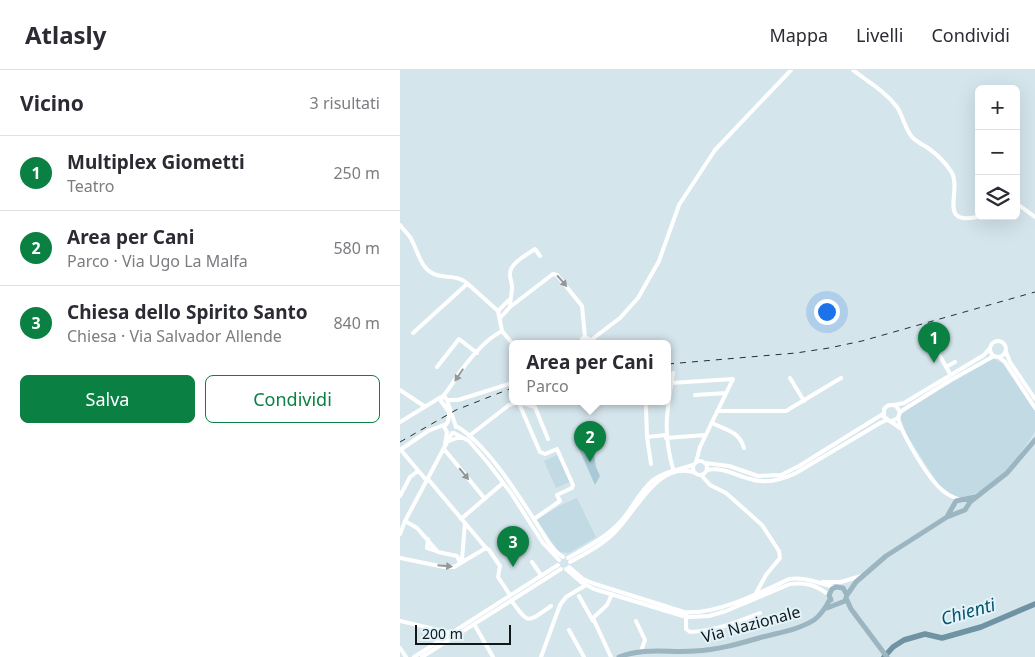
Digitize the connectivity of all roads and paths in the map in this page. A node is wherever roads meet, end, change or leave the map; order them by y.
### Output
1 (791, 70) edge
2 (853, 70) edge
3 (1020, 206) edge
4 (975, 217) edge
5 (1035, 217) edge
6 (400, 225) edge
7 (540, 256) dead end
8 (469, 285) junction
9 (509, 300) junction
10 (506, 304) junction
11 (510, 307) junction
12 (498, 311) junction
13 (500, 318) junction
14 (502, 331) junction
15 (413, 334) dead end
16 (586, 337) junction
17 (595, 337) junction
18 (509, 340) edge
19 (582, 340) edge
20 (588, 340) edge
21 (592, 340) edge
22 (990, 348) junction
23 (1006, 352) junction
24 (477, 353) junction
25 (940, 356) dead end
26 (997, 357) junction
27 (955, 362) dead end
28 (437, 367) dead end
29 (673, 373) dead end
30 (790, 378) dead end
31 (841, 378) dead end
32 (509, 384) edge
33 (671, 384) joint
34 (400, 390) edge
35 (726, 393) junction
36 (695, 395) dead end
37 (442, 397) junction
38 (1035, 399) edge
39 (447, 400) junction
40 (458, 400) junction
41 (804, 401) junction
42 (431, 402) junction
43 (441, 403) junction
44 (509, 405) edge
45 (519, 405) edge
46 (528, 405) edge
47 (668, 405) edge
48 (894, 405) junction
49 (424, 406) junction
50 (646, 407) dead end
51 (1035, 408) edge
52 (451, 409) junction
53 (718, 411) junction
54 (900, 412) junction
55 (883, 414) junction
56 (898, 418) junction
57 (889, 421) junction
58 (400, 422) edge
59 (447, 423) junction
60 (712, 423) junction
61 (455, 424) junction
62 (437, 428) junction
63 (901, 428) junction
64 (446, 431) junction
65 (453, 433) junction
66 (706, 435) junction
67 (1035, 435) edge
68 (666, 436) junction
69 (468, 437) junction
70 (647, 437) junction
71 (548, 440) dead end
72 (1034, 442) edge
73 (446, 445) junction
74 (744, 448) dead end
75 (400, 449) edge
76 (699, 454) junction
77 (704, 462) junction
78 (695, 463) junction
79 (651, 464) dead end
80 (418, 471) junction
81 (674, 471) junction
82 (707, 471) junction
83 (693, 472) junction
84 (702, 476) junction
85 (427, 480) junction
86 (707, 480) junction
87 (503, 483) junction
88 (982, 493) junction
89 (947, 495) junction
90 (400, 496) edge
91 (485, 499) junction
92 (961, 500) junction
93 (954, 507) junction
94 (966, 507) junction
95 (525, 510) junction
96 (959, 512) junction
97 (756, 514) dead end
98 (947, 517) junction
99 (462, 519) junction
100 (534, 519) junction
101 (405, 521) junction
102 (758, 521) junction
103 (465, 523) junction
104 (400, 534) edge
105 (486, 548) junction
106 (400, 558) edge
107 (462, 562) junction
108 (532, 562) dead end
109 (564, 564) junction
110 (540, 575) junction
111 (864, 576) junction
112 (815, 581) junction
113 (856, 582) junction
114 (587, 584) junction
115 (777, 587) junction
116 (834, 587) junction
117 (843, 588) junction
118 (612, 594) junction
119 (757, 595) junction
120 (579, 596) dead end
121 (830, 597) junction
122 (846, 597) junction
123 (510, 598) junction
124 (838, 603) junction
125 (551, 606) dead end
126 (826, 608) junction
127 (851, 609) junction
128 (760, 613) dead end
129 (686, 614) junction
130 (400, 621) edge
131 (593, 621) junction
132 (636, 621) dead end
133 (474, 624) junction
134 (569, 630) dead end
135 (451, 633) junction
136 (400, 648) edge
137 (641, 651) junction
138 (428, 655) edge
139 (629, 655) edge
140 (406, 657) edge
141 (414, 657) edge
142 (422, 657) edge
143 (493, 657) edge
144 (541, 657) edge
145 (584, 657) edge
146 (611, 657) edge
147 (619, 657) edge
148 (886, 657) edge

1 - 17 street
2 - 4 street
3 - 5 street
6 - 8 street
7 - 9 street
8 - 12 street
8 - 15 street
9 - 10 street
9 - 11 street
10 - 11 street
10 - 12 street
11 - 13 street
11 -> 16 street
12 - 13 street
13 - 14 street
14 - 18 street
14 - 24 street
16 - 17 street
16 - 19 street
16 - 20 street
17 - 21 street
22 - 23 street
22 - 26 street
22 - 48 street
23 - 26 street
23 - 38 street
24 - 28 street
24 -> 37 street
25 - 27 street
26 - 51 street
26 - 54 street
29 - 33 street
30 - 41 street
31 - 41 street
32 - 40 street
33 - 35 street
34 - 49 street
35 - 36 street
35 - 53 street
37 - 39 street
37 - 42 street
37 - 43 street
39 - 40 street
39 - 52 street
40 - 52 street
41 - 53 street
42 - 43 street
42 - 49 street
43 - 59 street
44 - 69 street
45 - 100 street
46 - 71 street
47 - 68 street
48 - 54 street
48 - 55 street
49 - 58 street
50 - 70 street
52 - 61 street
53 - 60 street
54 - 56 street
55 - 57 street
55 - 77 street
56 - 57 street
56 - 63 street
57 - 63 street
57 - 82 street
59 - 61 street
59 - 62 street
59 - 64 street
60 - 66 street
60 - 74 street
61 - 65 street
61 - 69 street
62 - 64 street
62 - 75 street
63 - 89 street
64 - 65 street
64 - 73 street
65 - 69 street
65 - 73 street
66 - 68 street
66 - 76 street
67 - 72 main road
68 - 70 street
68 - 81 street
69 - 73 street
69 - 87 street
69 - 95 street
70 - 79 street
72 - 88 main road
73 - 85 street
73 -> 91 street
75 - 80 street
76 - 77 street
76 - 78 street
77 - 78 street
77 - 82 street
78 - 81 street
78 - 83 street
80 - 85 street
80 - 90 street
81 - 83 street
81 - 109 street
82 - 84 street
82 - 86 street
83 - 84 street
84 - 86 street
85 - 99 street
85 - 101 street
86 - 102 street
87 - 91 street
87 - 95 street
88 - 92 main road
88 - 94 main road
89 - 92 street
89 - 93 street
91 - 99 street
92 - 93 main road
92 - 94 main road
93 - 96 main road
93 - 98 main road
94 - 96 main road
95 - 100 street
95 - 109 street
96 - 98 main road
97 - 102 street
98 - 111 main road
99 - 103 street
100 - 109 street
101 - 104 street
101 - 107 street
102 - 119 street
103 - 105 street
103 - 107 street
105 - 107 street
105 - 123 street
106 -> 107 street
108 - 110 street
109 - 110 street
109 - 114 street
109 - 123 street
110 - 123 street
111 - 112 street
111 - 113 main road
112 - 115 street
112 - 116 street
113 - 117 main road
113 - 122 main road
114 - 118 street
114 - 129 street
114 - 144 street
115 - 119 street
115 - 121 street
116 - 117 main road
116 - 121 main road
117 - 122 main road
118 - 129 street
118 - 131 street
119 - 129 street
120 - 131 street
121 - 124 main road
121 - 126 main road, Via Nazionale
122 - 124 main road
122 - 127 main road
123 - 125 street
123 - 133 street
123 - 135 street
124 - 126 main road, Via Nazionale
124 - 127 main road
126 - 137 main road, Via Nazionale
127 - 148 main road
128 - 129 street
130 - 135 street
131 - 146 street
132 - 137 street
133 - 138 street
133 - 143 street
134 - 145 street
135 - 141 street
136 - 140 street
137 - 139 main road, Via Nazionale
138 - 142 street
139 - 147 main road, Via Nazionale

